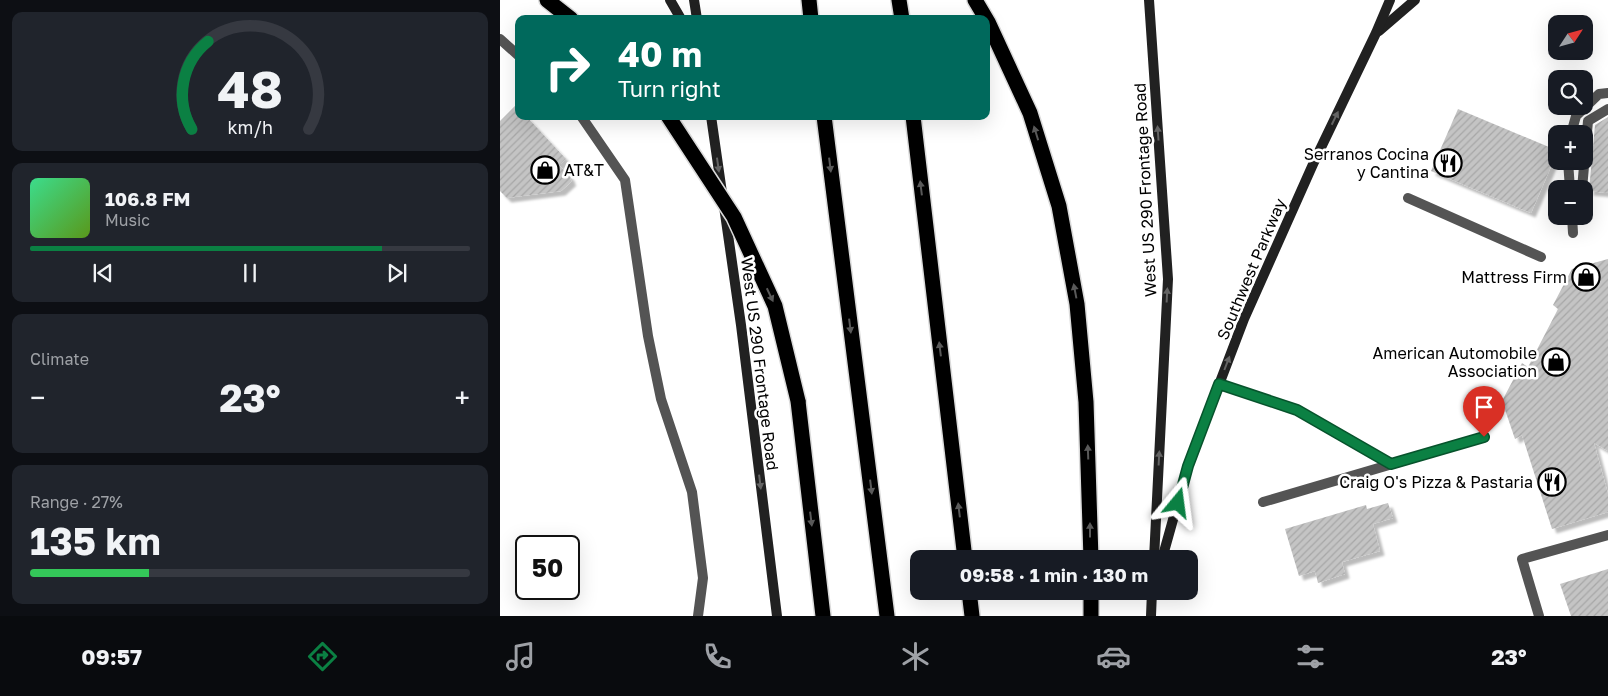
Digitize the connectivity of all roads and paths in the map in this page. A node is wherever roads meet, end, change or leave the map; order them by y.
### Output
1 (548, 0) edge
2 (670, 0) edge
3 (694, 0) edge
4 (809, 0) edge
5 (899, 0) edge
6 (975, 0) edge
7 (1148, 0) edge
8 (1390, 0) edge
9 (1416, 0) edge
10 (566, 15) edge
11 (679, 15) edge
12 (696, 15) edge
13 (811, 15) edge
14 (901, 15) edge
15 (984, 15) edge
16 (990, 26) edge
17 (1376, 34) junction
18 (500, 38) edge
19 (515, 52) edge
20 (1608, 93) edge
21 (1608, 109) edge
22 (584, 120) edge
23 (671, 120) edge
24 (712, 120) edge
25 (825, 120) edge
26 (913, 120) edge
27 (1574, 125) edge
28 (1583, 180) edge
29 (1408, 198) dead end
30 (1574, 225) edge
31 (1577, 225) edge
32 (1541, 257) dead end
33 (1219, 384) junction
34 (1484, 437) dead end
35 (1391, 464) junction
36 (1263, 502) dead end
37 (1608, 535) edge
38 (964, 550) edge
39 (1091, 550) edge
40 (1154, 550) edge
41 (1165, 550) edge
42 (970, 600) edge
43 (1091, 600) edge
44 (1152, 600) edge
45 (698, 616) edge
46 (777, 616) edge
47 (823, 616) edge
48 (887, 616) edge
49 (972, 616) edge
50 (1091, 616) edge
51 (1151, 616) edge
52 (1539, 616) edge

1 - 10 highway
2 - 11 main road
3 - 12 main road
4 - 13 highway
5 - 14 highway
15 -> 6 highway
40 -> 7 main road, West US 290 Frontage Road
8 - 17 main road, Southwest Parkway
9 - 17 main road
39 -> 16 highway
33 -> 17 main road, Southwest Parkway
18 - 19 lane
20 - 27 lane
21 - 28 lane
22 - 45 lane
23 -> 47 highway, bridge
24 -> 46 main road, West US 290 Frontage Road
25 -> 48 highway
38 -> 26 highway
29 - 32 lane
30 - 31 lane
33 - 35 lane
33 - 41 main road, Southwest Parkway
34 - 35 lane
35 - 36 lane
37 - 52 lane
42 - 49 highway
43 - 50 highway
44 - 51 main road

